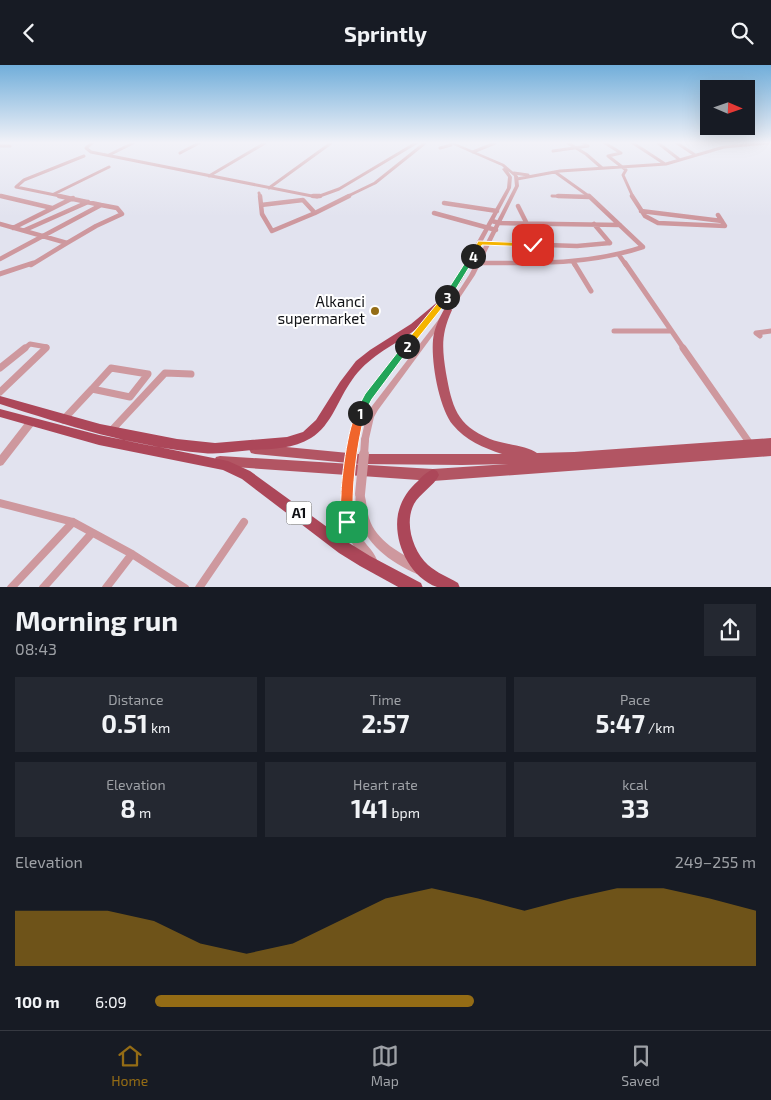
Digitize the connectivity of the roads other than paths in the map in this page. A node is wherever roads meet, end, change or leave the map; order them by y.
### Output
1 (56, 167) edge
2 (109, 167) dead end
3 (168, 167) edge
4 (224, 167) edge
5 (297, 167) edge
6 (374, 167) edge
7 (395, 167) edge
8 (501, 167) edge
9 (506, 167) edge
10 (615, 167) edge
11 (623, 167) edge
12 (602, 168) joint
13 (556, 172) junction
14 (210, 176) junction
15 (516, 176) junction
16 (269, 188) junction
17 (259, 193) dead end
18 (54, 194) junction
19 (0, 196) edge
20 (552, 196) dead end
21 (590, 197) junction
22 (73, 198) junction
23 (88, 202) junction
24 (444, 203) dead end
25 (101, 205) junction
26 (260, 205) junction
27 (518, 206) dead end
28 (52, 209) junction
29 (497, 211) junction
30 (641, 211) junction
31 (315, 213) junction
32 (434, 213) dead end
33 (718, 215) dead end
34 (722, 221) junction
35 (527, 224) junction
36 (0, 225) edge
37 (490, 225) junction
38 (594, 225) junction
39 (620, 225) junction
40 (498, 227) junction
41 (13, 228) junction
42 (24, 230) junction
43 (43, 236) junction
44 (67, 243) junction
45 (480, 243) junction
46 (488, 244) junction
47 (619, 255) junction
48 (0, 259) edge
49 (470, 260) junction
50 (573, 261) junction
51 (478, 263) junction
52 (0, 275) edge
53 (591, 291) dead end
54 (446, 306) junction
55 (614, 331) dead end
56 (671, 331) junction
57 (771, 331) edge
58 (760, 336) dead end
59 (0, 369) edge
60 (191, 374) dead end
61 (91, 389) junction
62 (0, 392) edge
63 (0, 400) edge
64 (0, 413) edge
65 (63, 420) junction
66 (31, 422) junction
67 (110, 432) junction
68 (771, 443) edge
69 (752, 445) junction
70 (771, 451) edge
71 (204, 454) junction
72 (562, 457) junction
73 (0, 462) edge
74 (433, 475) junction
75 (0, 503) edge
76 (72, 522) junction
77 (244, 522) dead end
78 (92, 533) junction
79 (132, 554) junction
80 (389, 574) junction
81 (433, 577) junction
82 (173, 584) edge
83 (10, 587) edge
84 (43, 587) edge
85 (106, 587) edge
86 (186, 587) edge
87 (200, 587) edge
88 (416, 587) edge
89 (453, 587) edge

1 - 18 street
2 - 18 street
3 - 14 street
4 - 14 street
5 - 16 street
6 - 16 street
7 - 31 street
8 - 29 street
9 - 15 street
10 - 12 street
11 - 30 street
12 - 13 street
13 - 15 street
13 - 21 street
14 - 16 street
15 - 40 street
17 - 26 street
18 - 22 street
19 - 28 street
20 - 21 street
21 - 39 street
22 - 23 street
22 - 28 street
23 - 25 street
23 - 42 street
24 - 29 street
25 - 43 street
25 - 44 street
26 - 31 street
26 - 31 street
27 - 35 street
28 - 41 street
29 - 37 street
30 - 34 street
30 - 34 street
32 - 37 street
33 - 34 street
35 - 38 street
35 - 40 street
36 - 41 street
37 - 40 street
37 - 45 street
38 - 39 street
38 - 46 street
39 - 47 street
40 - 46 street
41 - 42 street
42 - 43 street
43 - 44 street
43 - 48 street
44 - 52 street
45 - 46 street
45 - 49 street
46 - 51 street
47 - 50 street
47 - 56 street
49 - 51 street
49 - 54 street
50 - 51 street
50 - 53 street
51 - 54 street
54 - 71 highway
54 - 72 main road
54 - 80 street, bridge
54 - 81 street, bridge
55 - 56 street
56 - 69 street
57 - 58 street
59 - 62 street
60 - 67 street
61 - 61 street
61 - 65 street
63 - 65 highway, A1
64 - 66 highway, A1
65 - 67 highway, A1
66 - 71 highway, A1
66 - 73 street
67 - 71 highway, A1
68 - 69 main road
69 - 72 main road
70 - 74 main road
71 - 72 main road
71 - 74 main road
71 - 80 highway, A1
74 - 81 highway
75 - 76 street
76 - 78 street
76 - 83 street
77 - 87 street
78 - 79 street
78 - 84 street
79 - 82 street
79 - 85 street
80 - 88 highway, A1
81 - 89 highway
82 - 86 street

